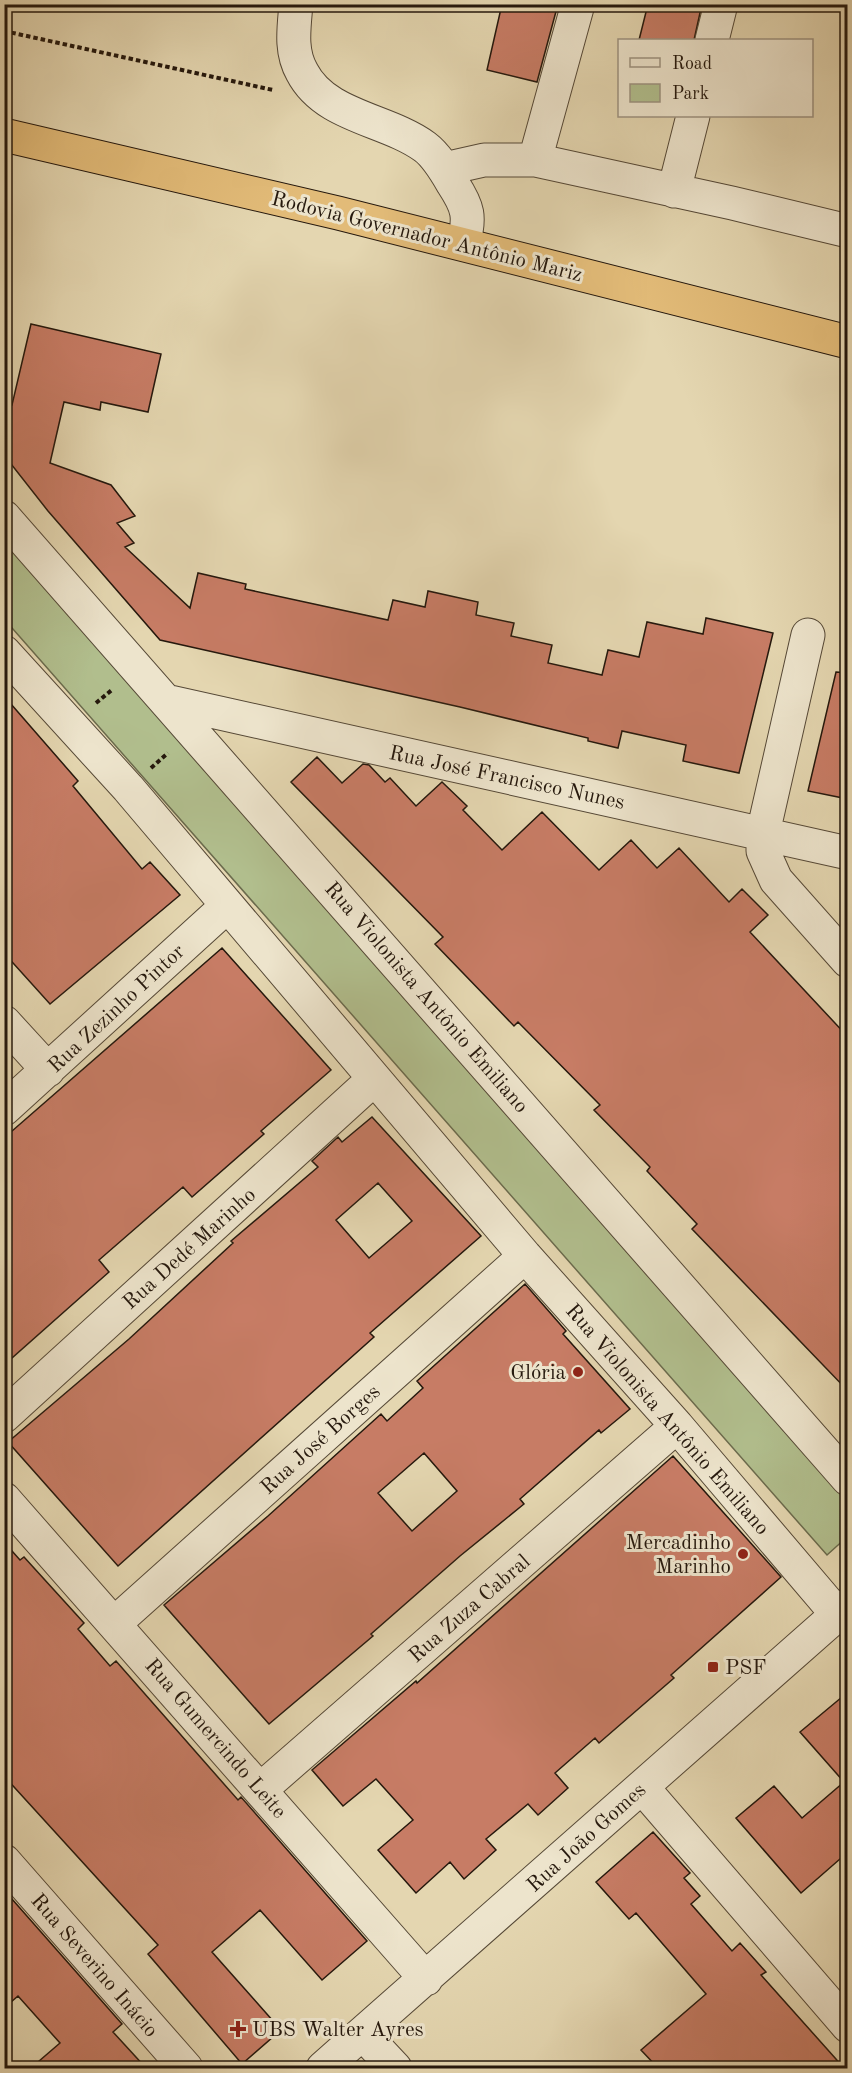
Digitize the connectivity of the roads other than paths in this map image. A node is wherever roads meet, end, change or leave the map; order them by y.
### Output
1 (296, 4) edge
2 (578, 4) edge
3 (721, 4) edge
4 (712, 39) edge
5 (693, 117) edge
6 (4, 135) edge
7 (535, 160) junction
8 (444, 169) junction
9 (674, 191) junction
10 (848, 231) edge
11 (463, 244) junction
12 (848, 342) edge
13 (4, 517) edge
14 (808, 635) dead end
15 (4, 651) edge
16 (166, 701) junction
17 (763, 834) junction
18 (848, 853) edge
19 (227, 906) junction
20 (848, 961) edge
21 (4, 1022) edge
22 (48, 1070) junction
23 (374, 1080) junction
24 (4, 1109) edge
25 (525, 1256) junction
26 (4, 1416) edge
27 (677, 1426) junction
28 (848, 1479) edge
29 (4, 1499) edge
30 (842, 1610) edge
31 (115, 1623) junction
32 (642, 1786) junction
33 (260, 1790) junction
34 (4, 1861) edge
35 (426, 1979) junction
36 (848, 2026) edge
37 (363, 2034) junction
38 (186, 2068) edge
39 (323, 2068) edge
40 (395, 2068) edge

1 - 8 street
2 - 7 street
3 - 4 street
5 - 9 street
6 - 11 highway, Rodovia Governador Antônio Mariz
7 - 8 street
7 - 9 street
8 - 11 street
9 - 10 street
11 - 12 highway, Rodovia Governador Antônio Mariz
13 - 16 street, Rua Violonista Antônio Emiliano
14 - 17 street
15 - 19 street, Rua Violonista Antônio Emiliano
16 - 17 street, Rua José Francisco Nunes
16 - 28 street, Rua Violonista Antônio Emiliano
17 - 18 street, Rua José Francisco Nunes
17 - 20 street
19 - 22 street, Rua Zezinho Pintor
19 - 23 street, Rua Violonista Antônio Emiliano
21 - 22 street
22 - 24 street, Rua Zezinho Pintor
23 - 25 street, Rua Violonista Antônio Emiliano
23 - 26 street, Rua Dedé Marinho
25 - 27 street, Rua Violonista Antônio Emiliano
25 - 31 street, Rua José Borges
27 - 30 street, Rua Violonista Antônio Emiliano
27 - 33 street, Rua Zuza Cabral
29 - 31 street, Rua Gumercindo Leite
30 - 32 street, Rua João Gomes
31 - 33 street, Rua Gumercindo Leite
32 - 35 street, Rua João Gomes
32 - 36 street
33 - 35 street, Rua Gumercindo Leite
34 - 38 street, Rua Severino Inácio
35 - 37 street, Rua João Gomes
37 - 39 street, Rua João Gomes
37 - 40 street

